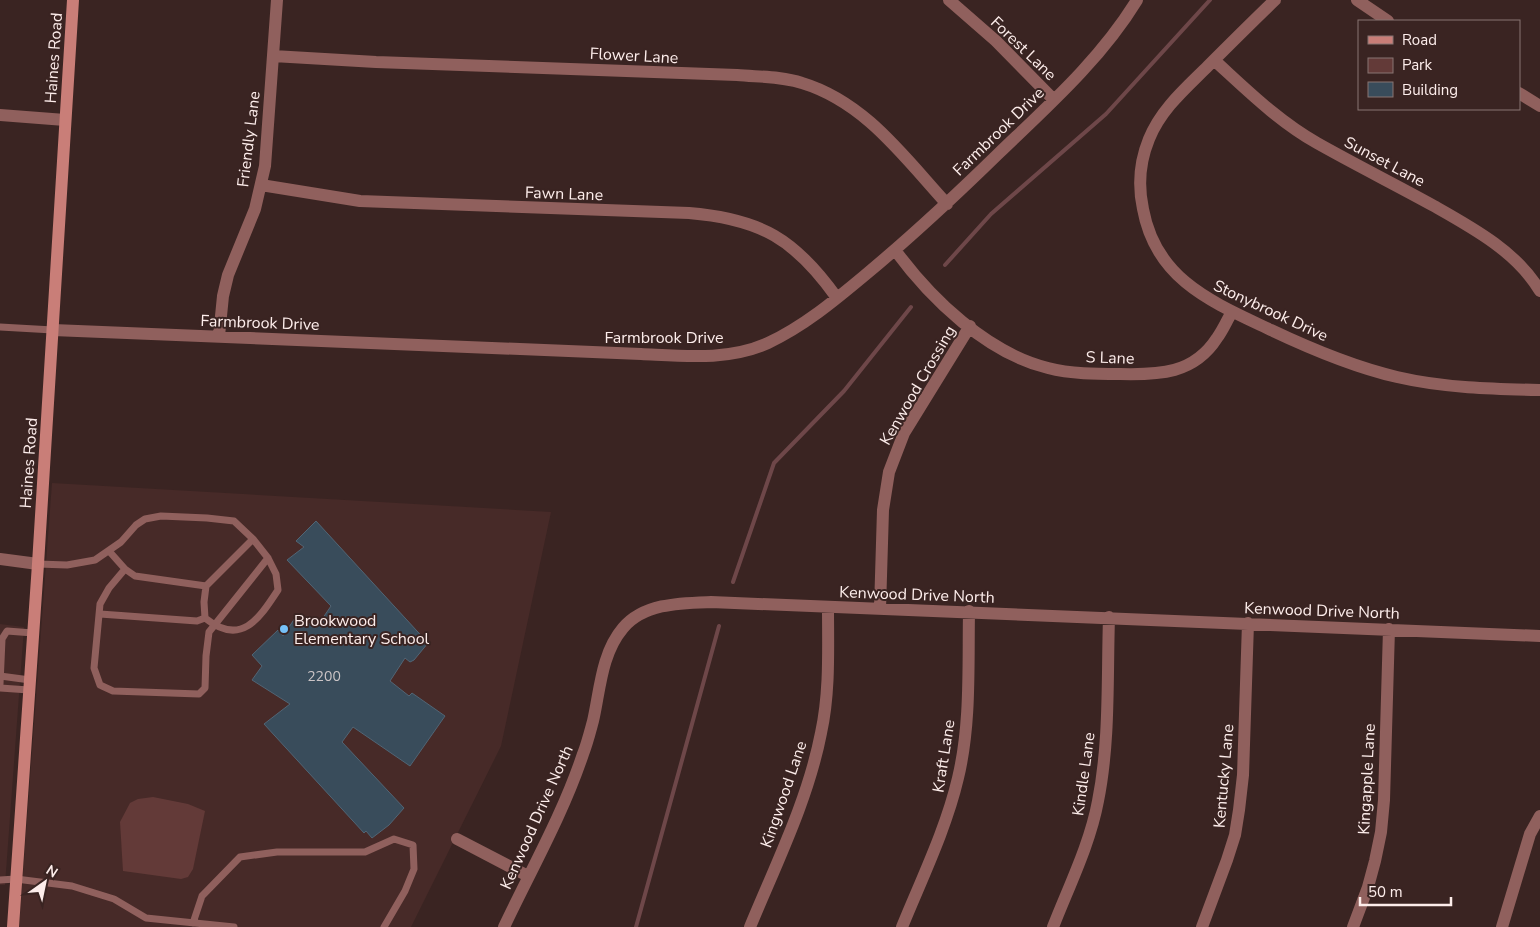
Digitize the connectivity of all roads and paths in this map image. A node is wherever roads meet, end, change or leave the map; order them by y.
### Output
1 (73, 0) edge
2 (277, 0) edge
3 (949, 0) edge
4 (1137, 0) edge
5 (1275, 0) edge
6 (1357, 0) edge
7 (1387, 20) edge
8 (273, 56) junction
9 (1214, 60) junction
10 (1520, 94) edge
11 (1054, 100) junction
12 (1540, 106) edge
13 (0, 114) edge
14 (65, 120) junction
15 (261, 186) junction
16 (948, 204) junction
17 (894, 250) junction
18 (1540, 291) edge
19 (837, 298) junction
20 (1232, 312) junction
21 (970, 326) junction
22 (0, 327) edge
23 (53, 330) junction
24 (220, 336) junction
25 (1540, 390) edge
26 (253, 539) junction
27 (109, 551) junction
28 (268, 558) junction
29 (0, 559) edge
30 (38, 564) junction
31 (124, 569) junction
32 (206, 586) junction
33 (828, 607) junction
34 (880, 608) junction
35 (969, 611) junction
36 (100, 614) junction
37 (1108, 617) junction
38 (205, 618) junction
39 (1248, 623) junction
40 (214, 626) junction
41 (1389, 628) junction
42 (33, 633) junction
43 (1540, 636) edge
44 (0, 676) edge
45 (0, 684) edge
46 (29, 685) junction
47 (0, 688) edge
48 (1540, 816) edge
49 (458, 839) dead end
50 (528, 876) junction
51 (16, 879) junction
52 (0, 880) edge
53 (193, 923) junction
54 (13, 927) edge
55 (234, 927) edge
56 (384, 927) edge
57 (504, 927) edge
58 (750, 927) edge
59 (902, 927) edge
60 (1053, 927) edge
61 (1202, 927) edge
62 (1352, 927) edge
63 (1502, 927) edge

1 - 14 street, Haines Road
2 - 8 street, Friendly Lane
3 - 11 street, Forest Lane
4 - 11 street, Farmbrook Drive
5 - 9 street, Stonybrook Drive
6 - 7 street
8 - 15 street, Friendly Lane
8 - 16 street, Flower Lane
9 - 18 street, Sunset Lane
9 - 20 street, Stonybrook Drive
10 - 12 street
11 - 16 street, Farmbrook Drive
13 - 14 street
14 - 23 street, Haines Road
15 - 19 street, Fawn Lane
15 - 24 street, Friendly Lane
16 - 17 street, Farmbrook Drive
17 - 19 street, Farmbrook Drive
17 - 21 street, S Lane
19 - 24 street, Farmbrook Drive
20 - 21 street, S Lane
20 - 25 street, Stonybrook Drive
21 - 34 street, Kenwood Crossing
22 - 23 lane
23 - 24 street, Farmbrook Drive
23 - 30 street, Haines Road
26 - 27 lane
26 - 28 lane
26 - 32 lane
27 - 30 lane
27 - 31 lane
28 - 40 lane
28 - 40 lane
29 - 30 street
30 - 42 street, Haines Road
31 - 32 lane
31 - 36 lane
32 - 38 lane
33 - 34 street, Kenwood Drive North
33 - 50 street, Kenwood Drive North
33 - 58 street, Kingwood Lane
34 - 35 street, Kenwood Drive North
35 - 37 street, Kenwood Drive North
35 - 59 street, Kraft Lane
36 - 38 lane
36 - 40 lane
37 - 39 street, Kenwood Drive North
37 - 60 street, Kindle Lane
38 - 40 lane
39 - 41 street, Kenwood Drive North
39 - 61 street, Kentucky Lane
41 - 43 street, Kenwood Drive North
41 - 62 street, Kingapple Lane
42 - 44 lane
42 - 46 street, Haines Road
44 - 45 lane
44 - 46 lane
46 - 47 lane
46 - 51 street, Haines Road
48 - 63 street
49 - 50 street
50 - 57 street, Kenwood Drive North
51 - 52 lane
51 - 53 lane
51 - 54 street, Haines Road
53 - 55 lane
53 - 56 lane

